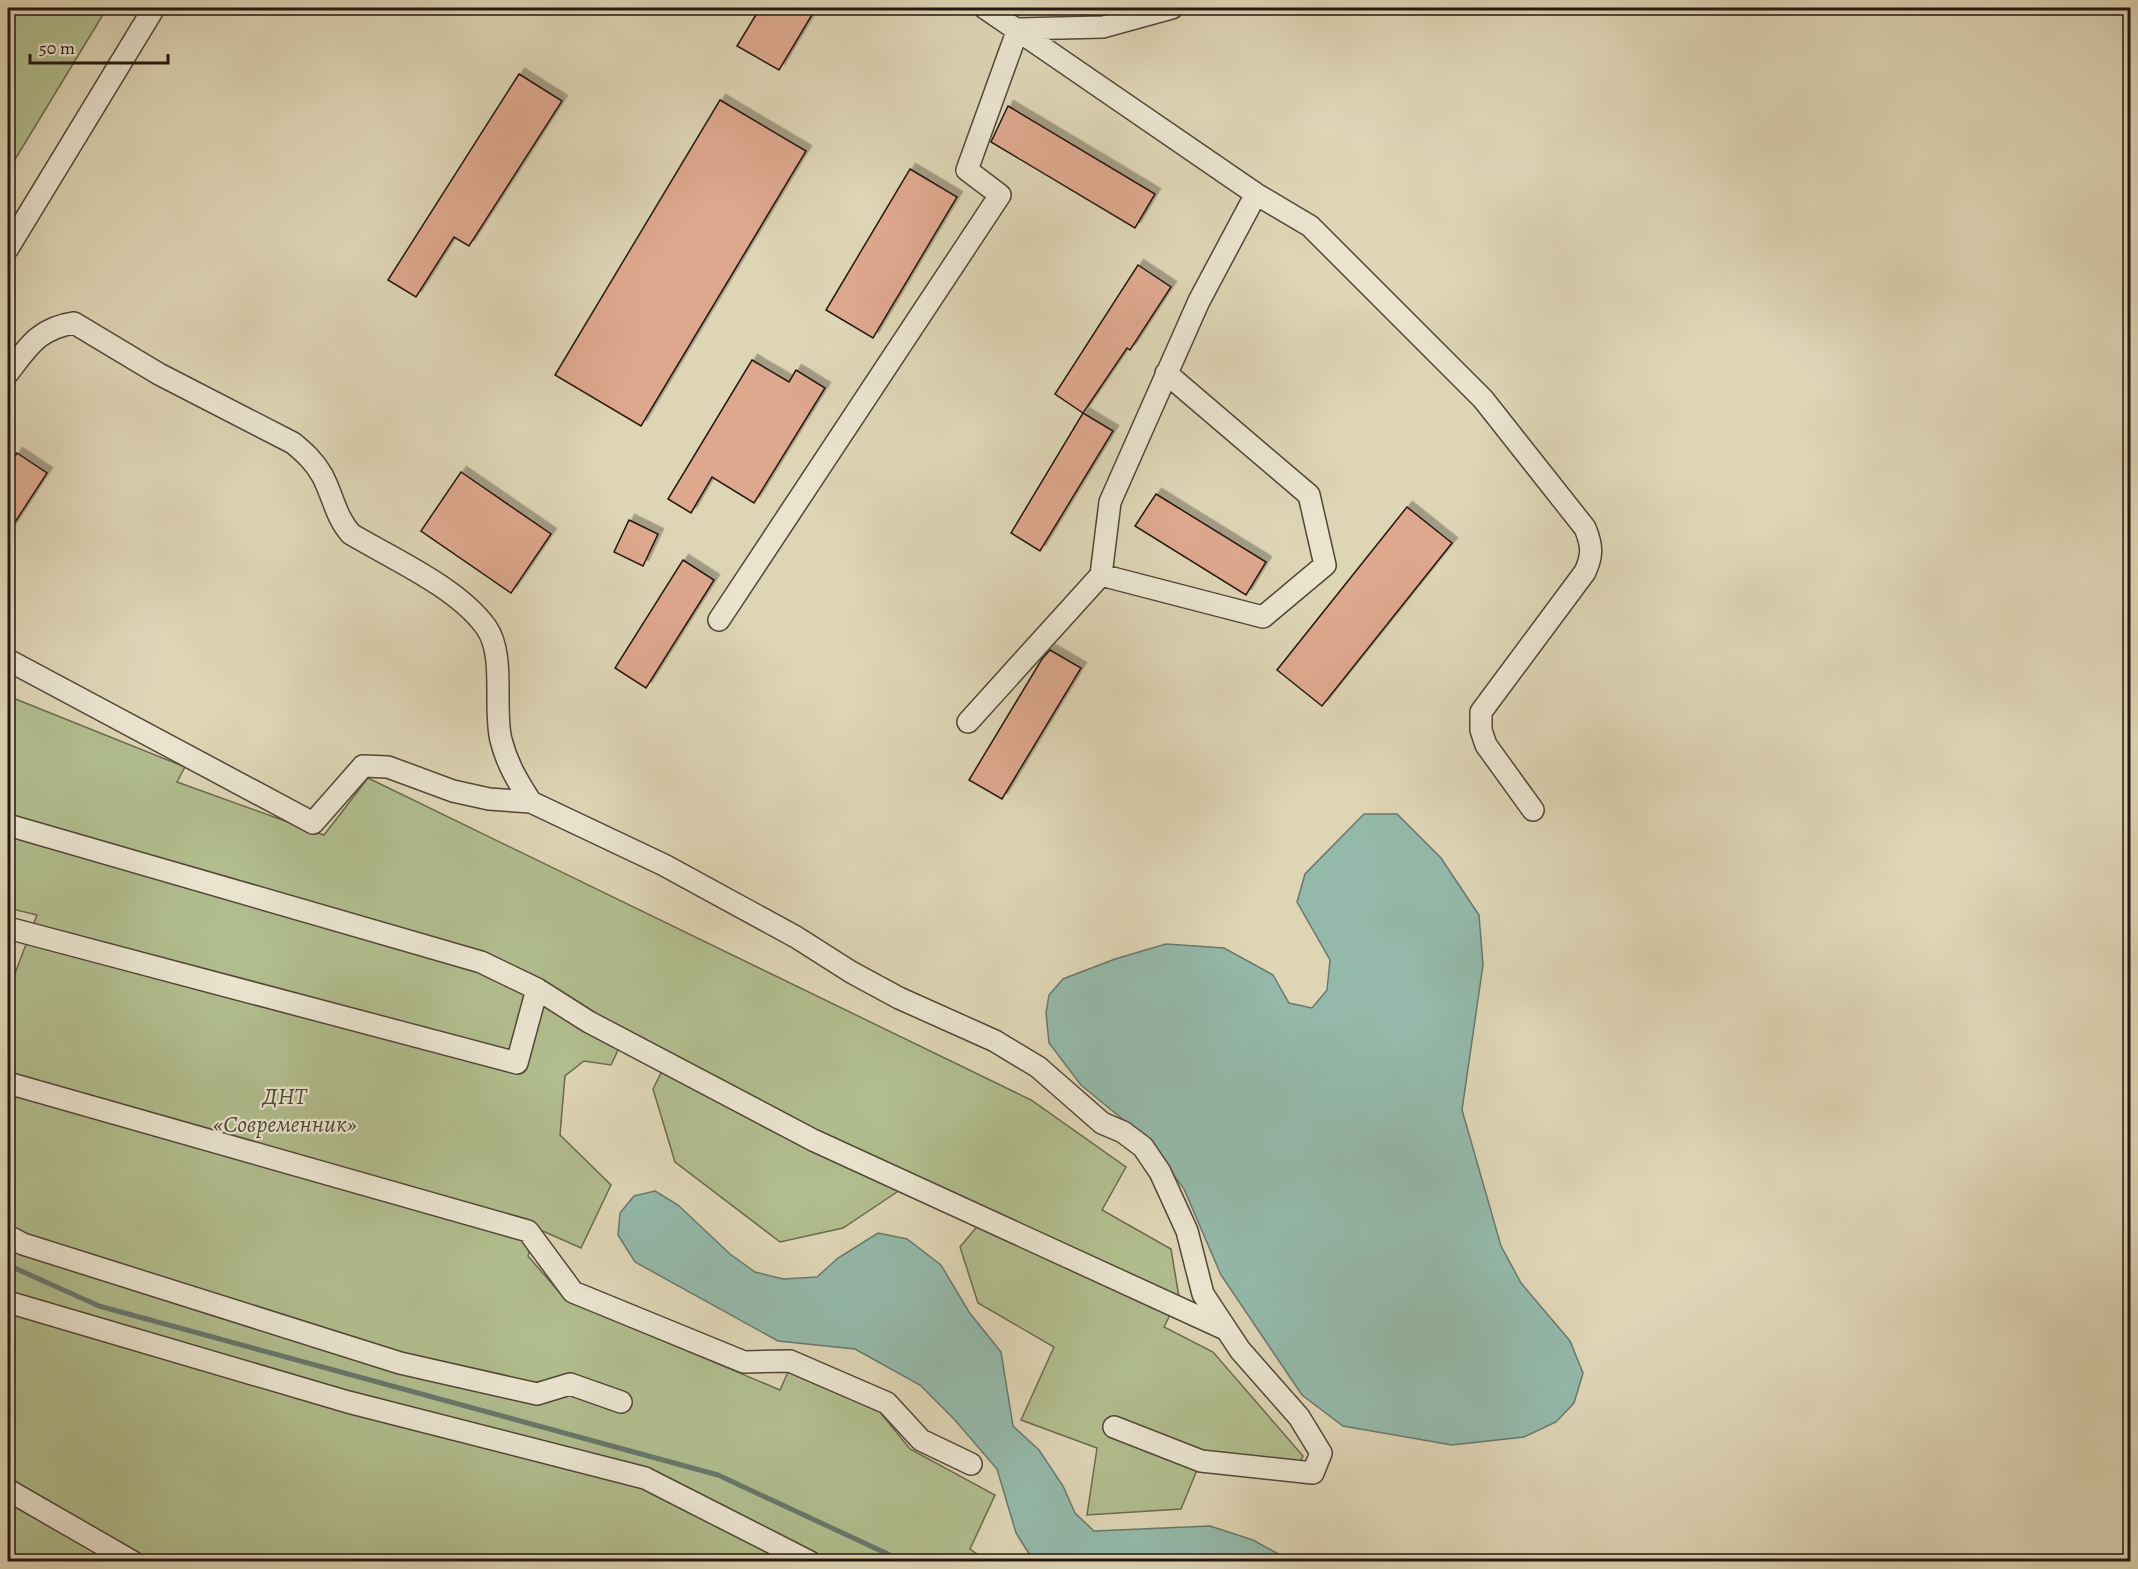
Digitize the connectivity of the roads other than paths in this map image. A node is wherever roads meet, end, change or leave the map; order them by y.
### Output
1 (154, 8) edge
2 (985, 8) edge
3 (1172, 8) edge
4 (1018, 29) junction
5 (1256, 194) junction
6 (8, 249) edge
7 (38, 335) junction
8 (8, 373) edge
9 (1166, 373) junction
10 (8, 384) edge
11 (1101, 575) junction
12 (719, 620) dead end
13 (8, 660) edge
14 (968, 722) dead end
15 (531, 802) junction
16 (1533, 810) dead end
17 (8, 825) edge
18 (9, 934) edge
19 (537, 989) junction
20 (8, 1083) edge
21 (8, 1236) edge
22 (8, 1302) edge
23 (1225, 1330) junction
24 (621, 1402) dead end
25 (1114, 1427) dead end
26 (971, 1464) dead end
27 (8, 1490) edge
28 (133, 1562) edge
29 (810, 1562) edge

1 - 6 street
2 - 4 street
3 - 4 street
4 - 5 street
4 - 12 street
5 - 9 street
5 - 16 street
7 - 8 street
7 - 10 street
7 - 15 street
9 - 11 street
9 - 11 street
11 - 14 street
13 - 15 street
15 - 23 street
17 - 19 street
18 - 19 street
19 - 23 street
20 - 26 street
21 - 24 street
22 - 29 street
23 - 25 street
27 - 28 street

